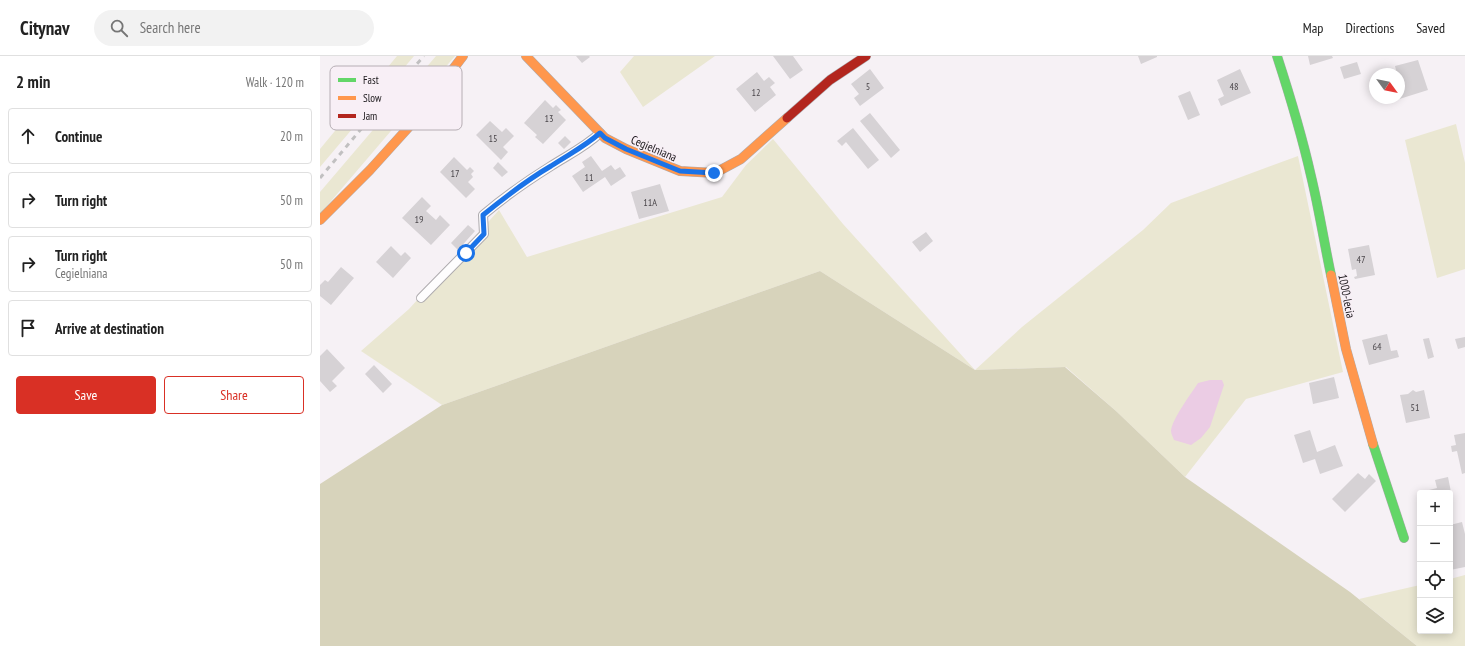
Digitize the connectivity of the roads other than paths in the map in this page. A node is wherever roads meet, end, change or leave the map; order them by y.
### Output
1 (463, 56) edge
2 (526, 56) edge
3 (866, 56) edge
4 (1277, 56) edge
5 (455, 66) edge
6 (406, 130) edge
7 (600, 133) junction
8 (320, 220) edge
9 (421, 298) dead end
10 (1404, 538) dead end

1 - 5 street
2 - 7 street, Cegielniana
3 - 7 street, Cegielniana
4 - 10 street, 1000-lecia
6 - 8 street
7 - 9 lane

